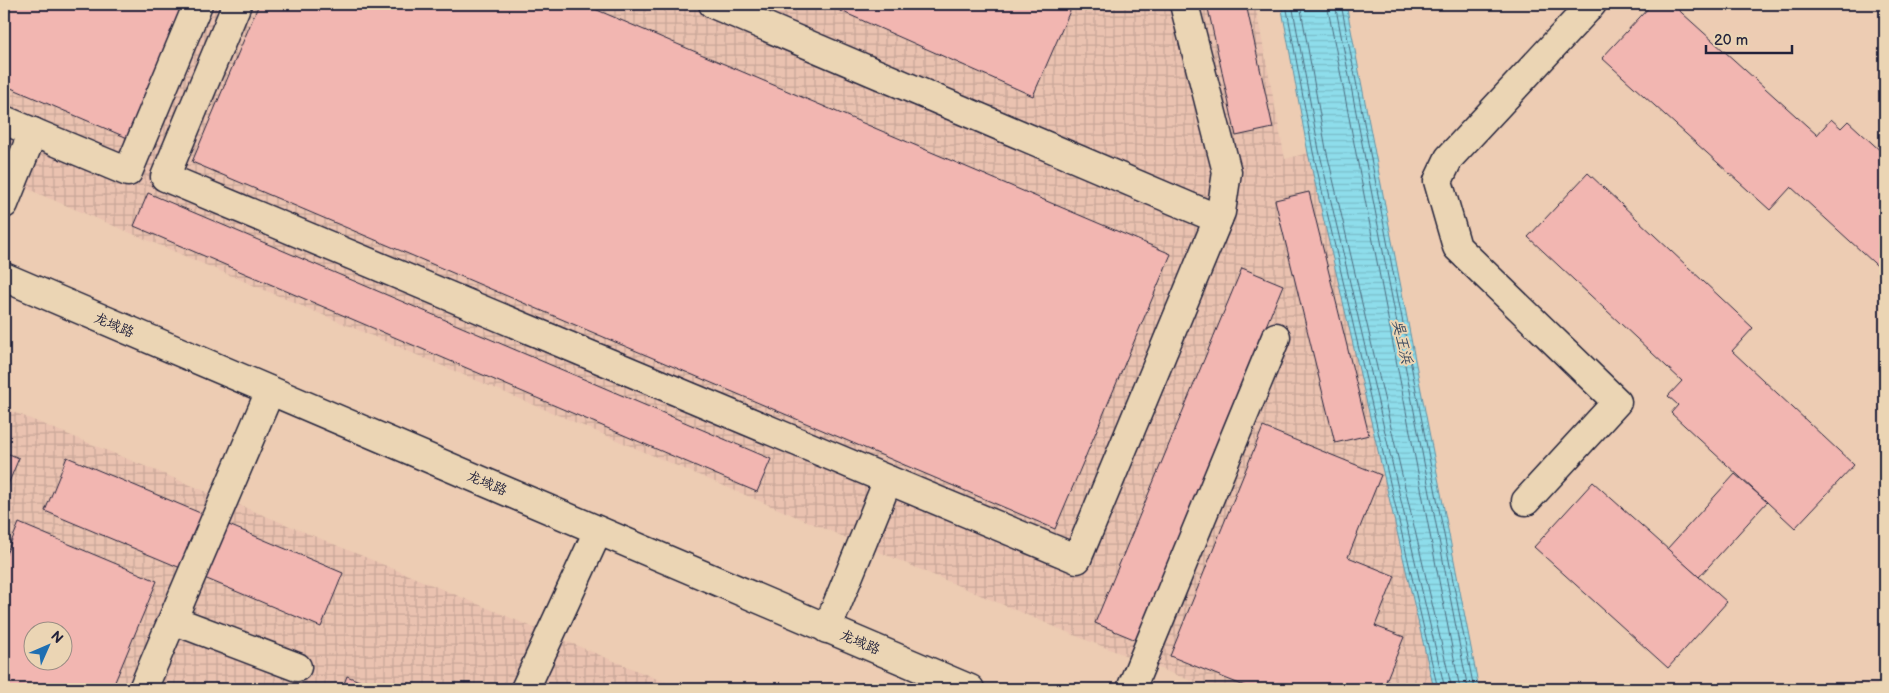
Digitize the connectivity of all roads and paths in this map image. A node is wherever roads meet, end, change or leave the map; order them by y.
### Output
1 (198, 4) edge
2 (237, 4) edge
3 (713, 4) edge
4 (1184, 4) edge
5 (1592, 4) edge
6 (4, 120) edge
7 (33, 132) junction
8 (4, 204) edge
9 (1218, 219) junction
10 (4, 277) edge
11 (1276, 337) dead end
12 (270, 391) junction
13 (888, 480) junction
14 (1526, 501) dead end
15 (598, 531) junction
16 (173, 620) junction
17 (827, 629) junction
18 (297, 667) dead end
19 (143, 689) edge
20 (526, 689) edge
21 (970, 689) edge
22 (1131, 689) edge

1 - 7 street
2 - 13 street
3 - 9 street
4 - 9 street
5 - 14 street
6 - 7 street
7 - 8 street
9 - 13 street
10 - 12 street, 龙域路
11 - 22 street
12 - 15 street, 龙域路
12 - 16 street
13 - 17 street
15 - 17 street, 龙域路
15 - 20 street
16 - 18 street
16 - 19 street
17 - 21 street, 龙域路

